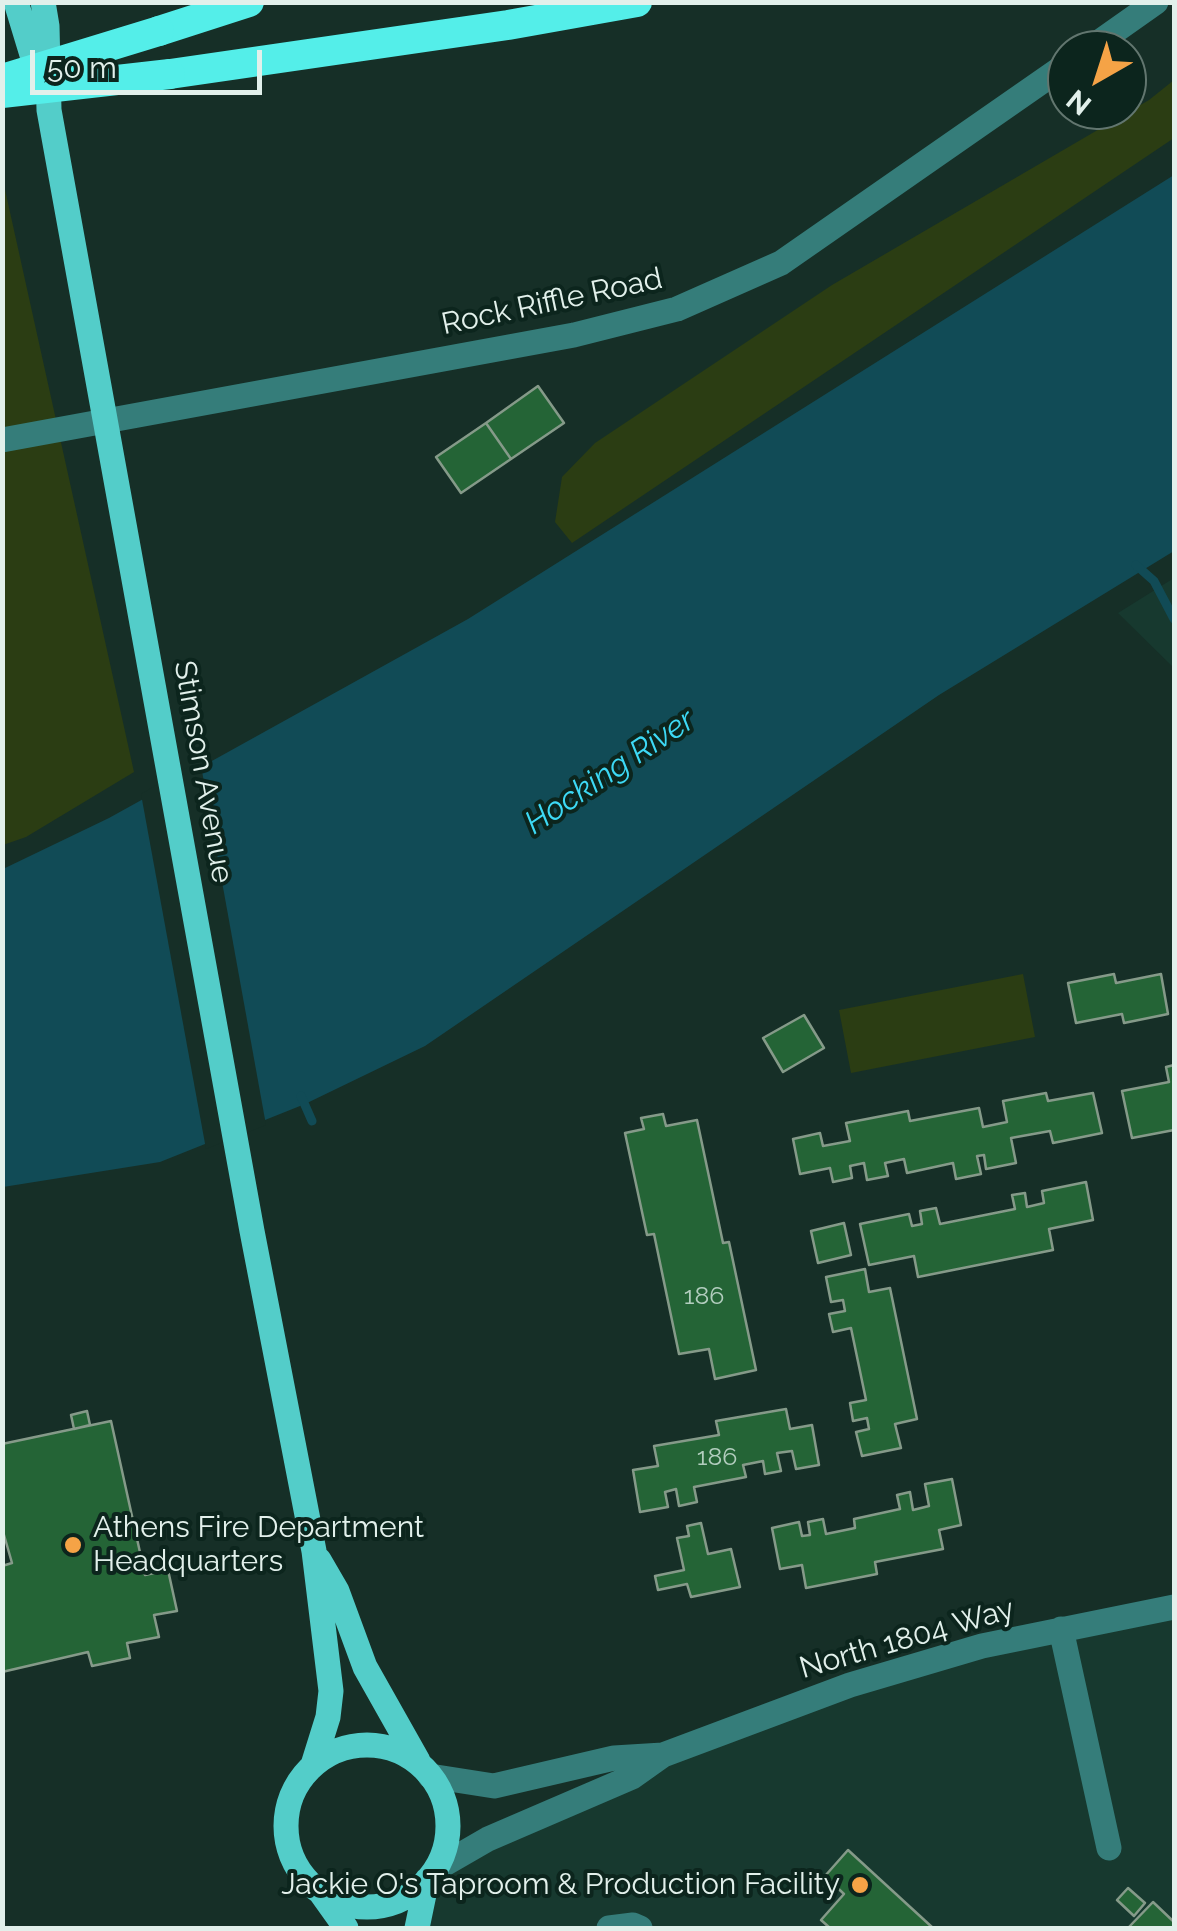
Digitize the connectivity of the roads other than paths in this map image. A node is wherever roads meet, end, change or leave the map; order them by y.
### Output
1 (16, 2) edge
2 (42, 2) edge
3 (249, 2) edge
4 (637, 2) edge
5 (1156, 2) edge
6 (1116, 30) edge
7 (1047, 78) edge
8 (2, 79) edge
9 (2, 93) edge
10 (48, 110) junction
11 (106, 422) junction
12 (2, 440) edge
13 (314, 1551) junction
14 (1174, 1607) edge
15 (1061, 1629) junction
16 (663, 1754) junction
17 (313, 1765) junction
18 (425, 1771) junction
19 (1109, 1848) dead end
20 (432, 1874) junction
21 (321, 1893) junction
22 (346, 1928) edge
23 (417, 1928) edge
24 (609, 1928) edge
25 (640, 1928) edge

1 - 10 main road
2 - 10 main road, Stimson Avenue
3 - 8 highway, bridge
4 - 9 highway, bridge
5 - 6 street
7 - 11 street, Rock Riffle Road
10 - 11 main road, Stimson Avenue
11 - 12 street, Rock Riffle Road
11 - 13 main road, Stimson Avenue
13 - 17 main road, Stimson Avenue
13 - 18 main road, Stimson Avenue
14 - 15 street, North 1804 Way
15 - 16 street, North 1804 Way
15 - 19 street
16 - 18 street, North 1804 Way
16 - 20 street, North 1804 Way
17 - 18 main road
17 - 21 main road
18 - 20 main road
20 - 21 main road
20 - 23 main road
21 - 22 main road
24 - 25 street

